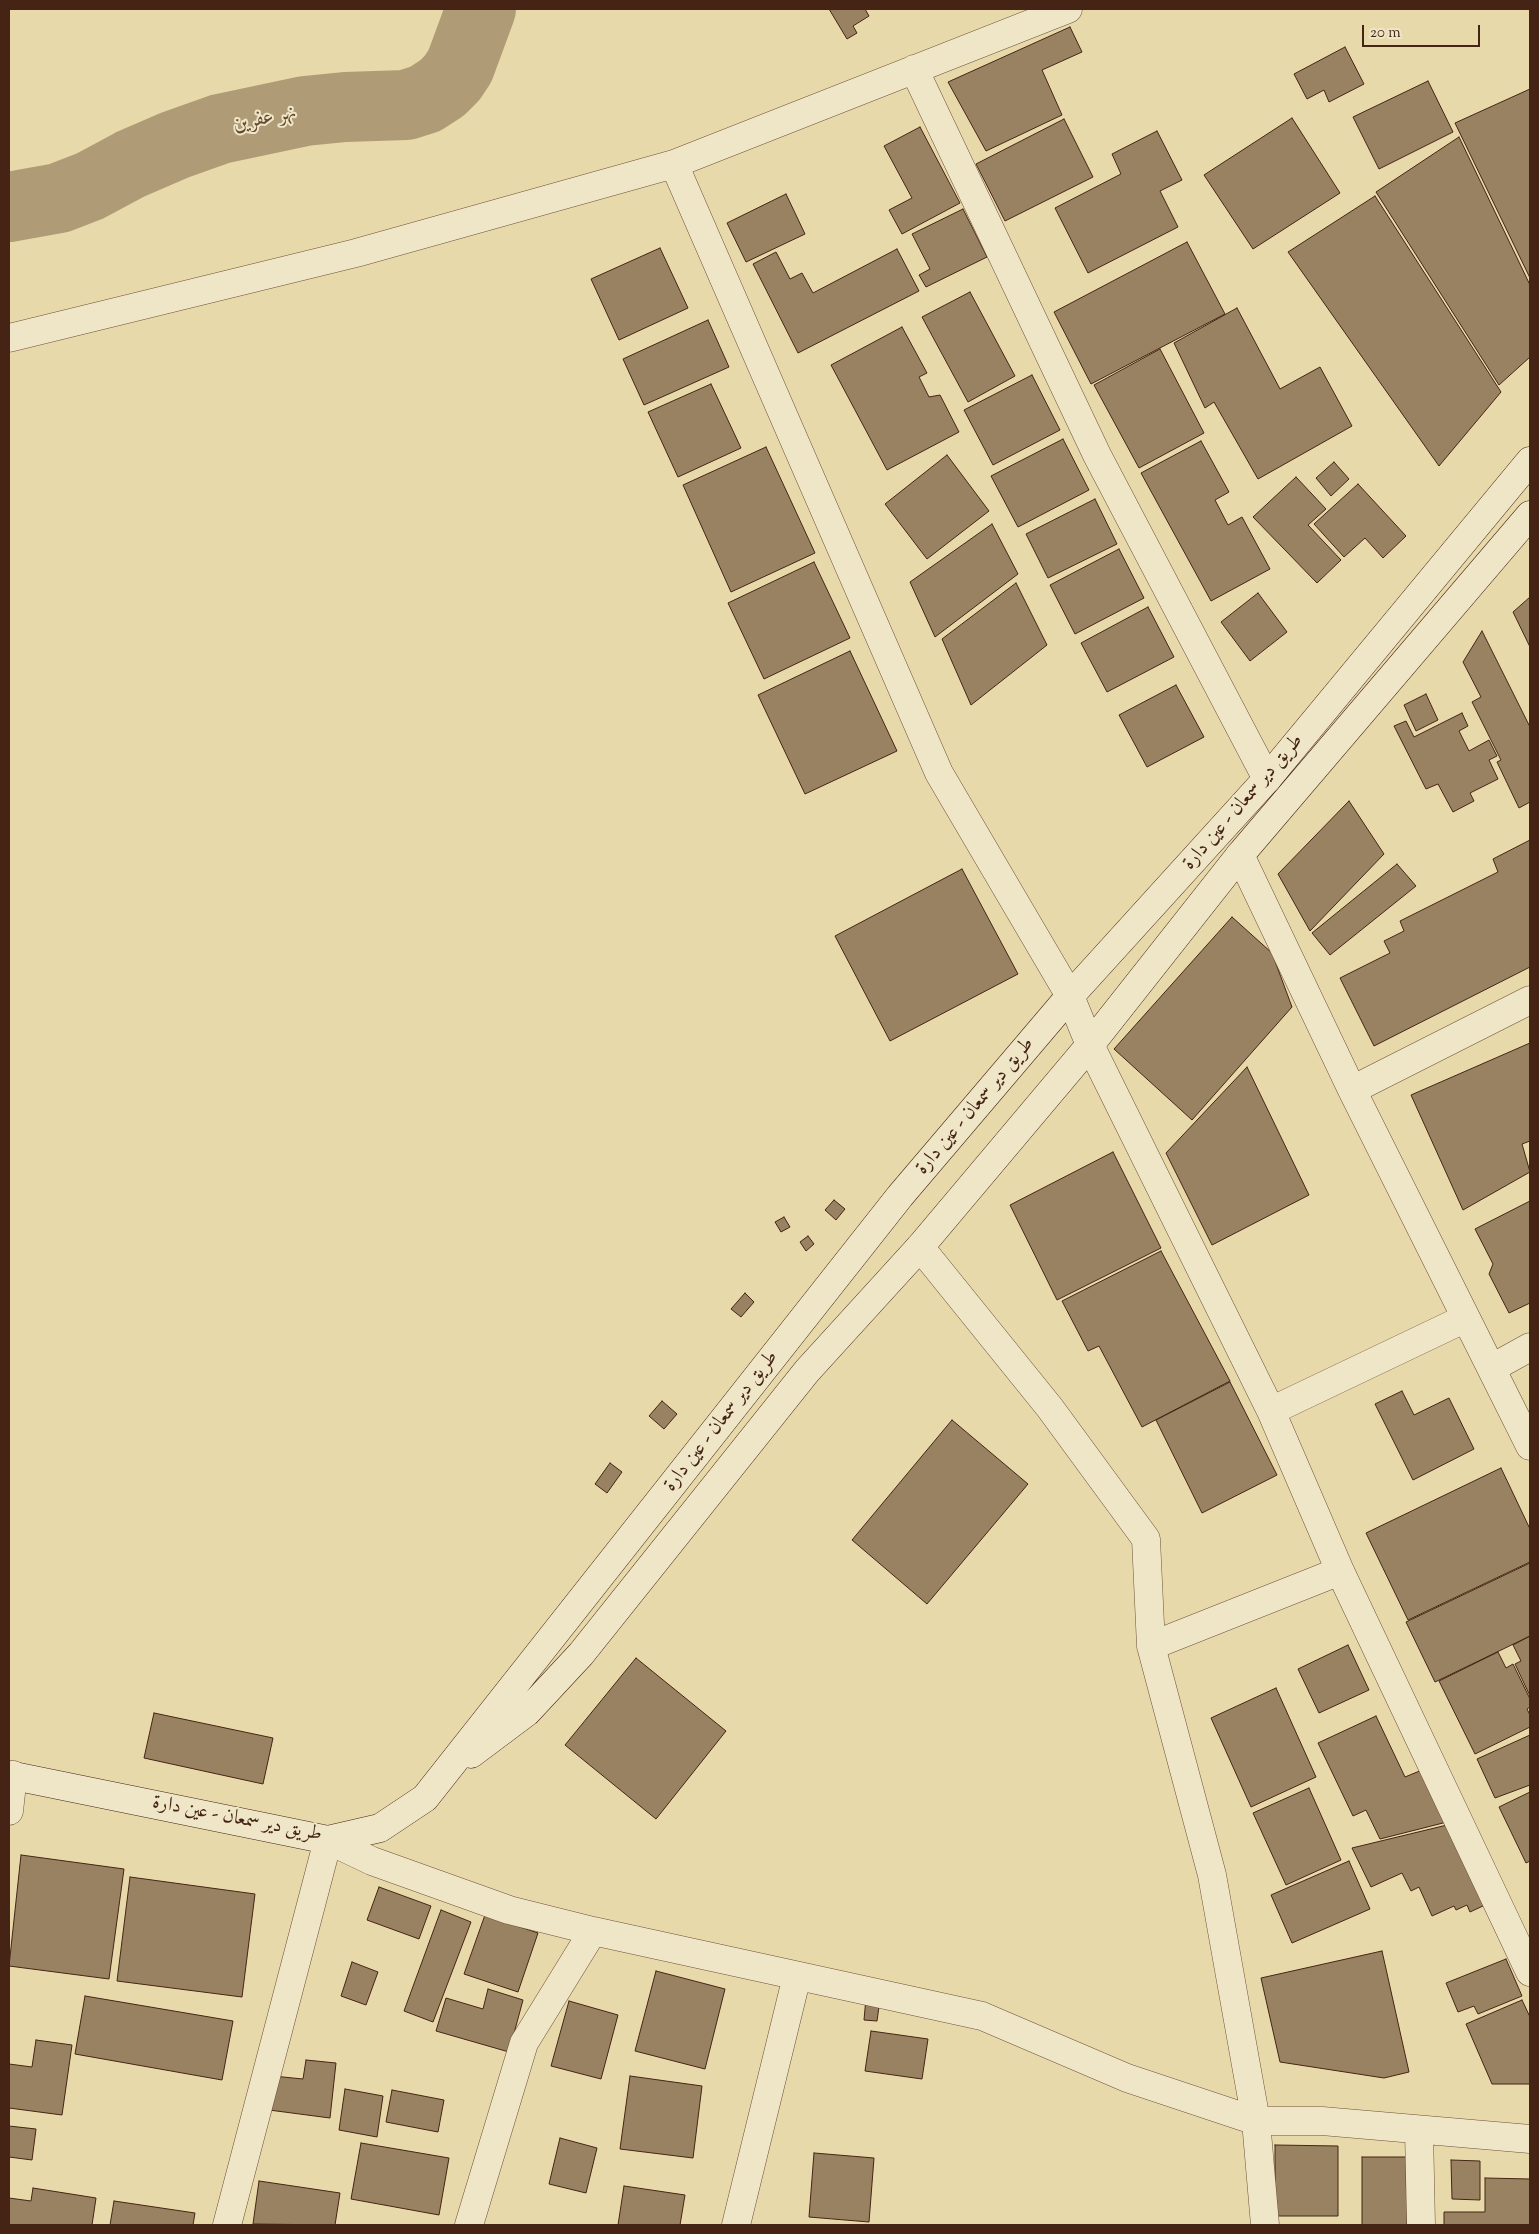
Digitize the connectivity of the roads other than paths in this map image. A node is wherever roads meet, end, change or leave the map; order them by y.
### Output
1 (1068, 9) edge
2 (914, 69) junction
3 (674, 164) junction
4 (9, 338) edge
5 (1530, 460) edge
6 (1530, 514) edge
7 (1267, 779) junction
8 (1240, 855) junction
9 (1070, 996) junction
10 (1530, 1000) edge
11 (1090, 1045) junction
12 (1352, 1090) junction
13 (920, 1248) junction
14 (1466, 1318) junction
15 (1530, 1347) edge
16 (1492, 1368) junction
17 (1271, 1411) junction
18 (1530, 1446) edge
19 (1340, 1572) junction
20 (1151, 1646) junction
21 (446, 1773) junction
22 (11, 1775) edge
23 (9, 1810) edge
24 (328, 1840) junction
25 (593, 1931) junction
26 (1530, 1972) edge
27 (797, 1976) junction
28 (1256, 2121) junction
29 (1419, 2130) junction
30 (1530, 2139) edge
31 (228, 2225) edge
32 (469, 2225) edge
33 (736, 2225) edge
34 (1265, 2225) edge
35 (1421, 2225) edge

1 - 2 street
2 - 3 street
2 - 7 street
3 - 4 street
3 - 9 street
5 - 7 street, طريق دير سمعان - عين دارة
6 - 8 street, طريق دير سمعان - عين دارة
7 - 9 street, طريق دير سمعان - عين دارة
8 - 11 street, طريق دير سمعان - عين دارة
8 - 12 street
9 - 11 street
9 - 21 street, طريق دير سمعان - عين دارة
10 - 12 street
11 - 13 street, طريق دير سمعان - عين دارة
11 - 17 street
12 - 14 street
13 - 20 street
13 - 21 street, طريق دير سمعان - عين دارة
14 - 16 street
14 - 17 street
15 - 16 street
16 - 18 street
17 - 19 street
19 - 20 street
19 - 26 street
20 - 28 street
21 - 24 street, طريق دير سمعان - عين دارة
22 - 23 street
22 - 24 street, طريق دير سمعان - عين دارة
24 - 25 street
24 - 31 street
25 - 27 street
25 - 32 street
27 - 28 street
27 - 33 street
28 - 29 street
28 - 34 street
29 - 30 street
29 - 35 street

